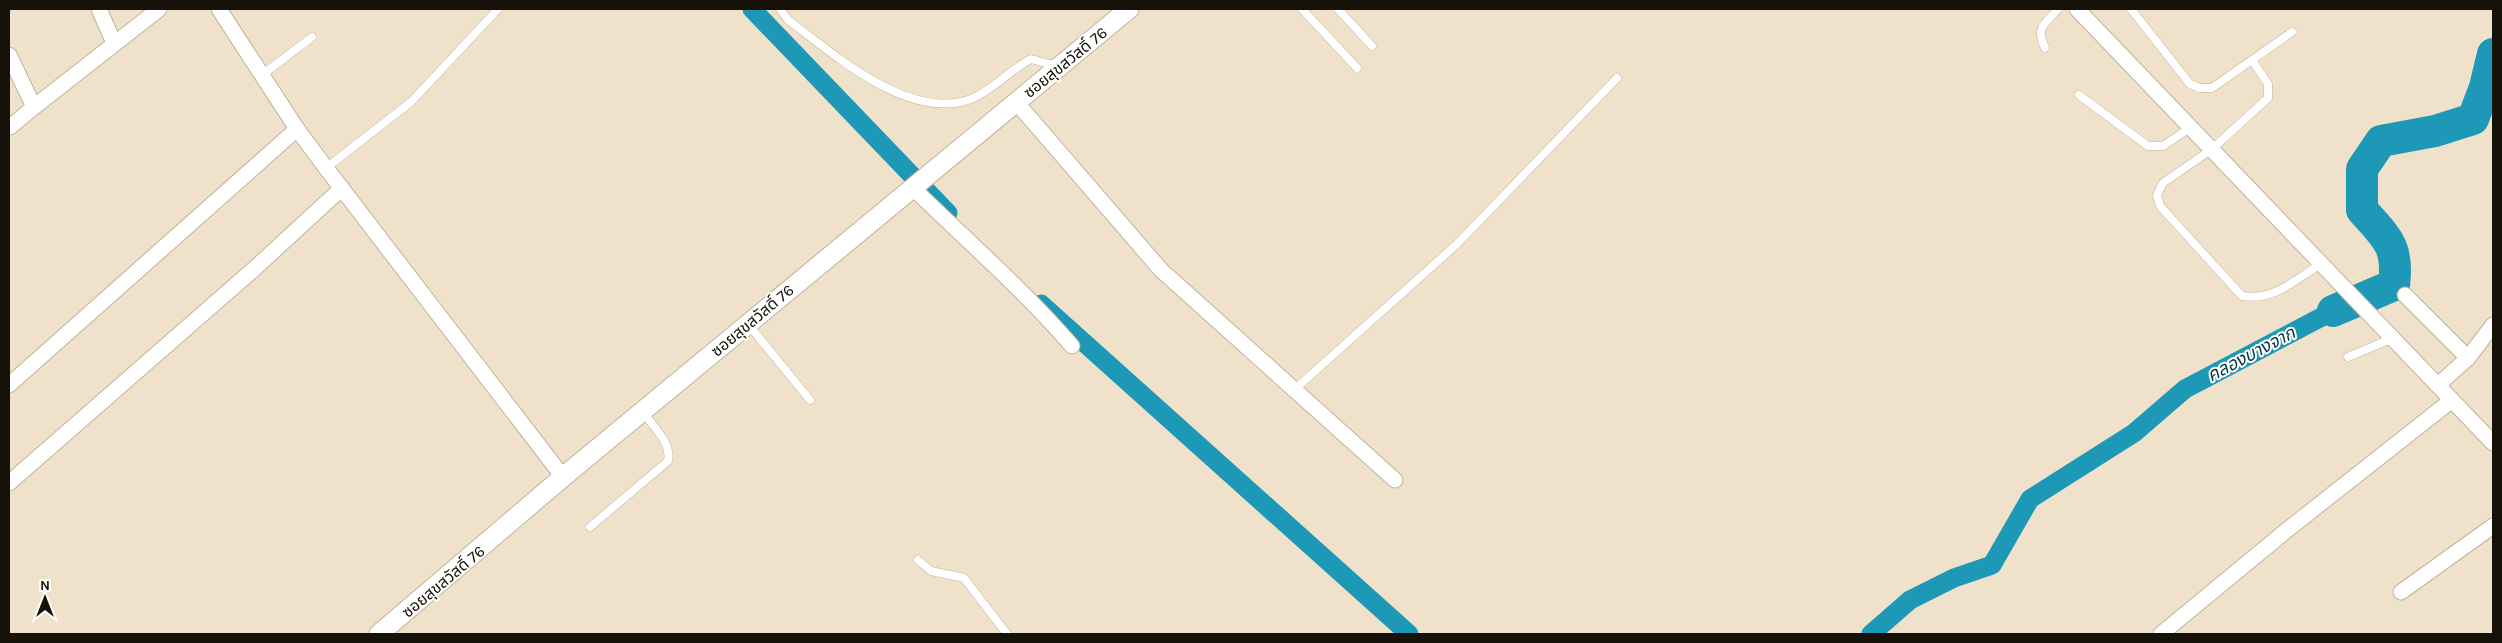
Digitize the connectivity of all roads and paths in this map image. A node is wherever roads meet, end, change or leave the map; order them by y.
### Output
1 (99, 9) edge
2 (159, 9) edge
3 (219, 9) edge
4 (498, 9) edge
5 (780, 9) edge
6 (1129, 9) edge
7 (1302, 9) edge
8 (1338, 9) edge
9 (2058, 9) edge
10 (2078, 9) edge
11 (2131, 9) edge
12 (2292, 32) dead end
13 (312, 37) dead end
14 (114, 43) junction
15 (1372, 46) dead end
16 (2045, 48) dead end
17 (9, 55) edge
18 (2252, 60) junction
19 (1059, 66) junction
20 (1357, 68) dead end
21 (262, 75) junction
22 (1617, 78) dead end
23 (2079, 95) dead end
24 (1016, 102) junction
25 (34, 107) junction
26 (10, 127) dead end
27 (2191, 127) junction
28 (297, 129) junction
29 (2212, 149) junction
30 (326, 168) junction
31 (914, 186) junction
32 (342, 188) junction
33 (2321, 264) junction
34 (2405, 295) dead end
35 (747, 324) junction
36 (2493, 325) edge
37 (2393, 338) junction
38 (1072, 346) dead end
39 (2348, 357) dead end
40 (2468, 358) junction
41 (9, 385) edge
42 (2438, 385) junction
43 (1294, 390) junction
44 (810, 400) dead end
45 (2452, 400) junction
46 (642, 411) junction
47 (2493, 443) edge
48 (563, 477) junction
49 (1395, 480) dead end
50 (9, 483) edge
51 (2493, 526) edge
52 (590, 527) dead end
53 (918, 560) dead end
54 (2401, 592) dead end
55 (379, 634) edge
56 (1006, 634) edge
57 (2161, 634) edge

1 - 14 street
2 - 14 street
3 - 21 street
4 - 30 lane
5 - 19 lane
6 - 19 street, ซอยสุขสวัสดิ์ 76
7 - 20 lane
8 - 15 lane
9 - 16 lane
10 - 27 street
11 - 18 lane
12 - 18 lane
13 - 21 lane
14 - 25 street
17 - 25 street
18 - 29 lane
19 - 24 street, ซอยสุขสวัสดิ์ 76
21 - 28 street
22 - 43 lane
23 - 27 lane
24 - 31 street, ซอยสุขสวัสดิ์ 76
24 - 43 street
25 - 26 street
27 - 29 street
28 - 30 street
28 - 41 street
29 - 33 street
29 - 33 lane
30 - 32 street
31 - 35 street, ซอยสุขสวัสดิ์ 76
31 - 38 street
32 - 48 street
32 - 50 street
33 - 37 street
34 - 40 street
35 - 44 lane
35 - 46 street, ซอยสุขสวัสดิ์ 76
36 - 40 street
37 - 39 lane
37 - 42 street
40 - 42 street
42 - 45 street
43 - 49 street
45 - 47 street
45 - 57 street
46 - 48 street, ซอยสุขสวัสดิ์ 76
46 - 52 lane
48 - 55 street, ซอยสุขสวัสดิ์ 76
51 - 54 street
53 - 56 lane

